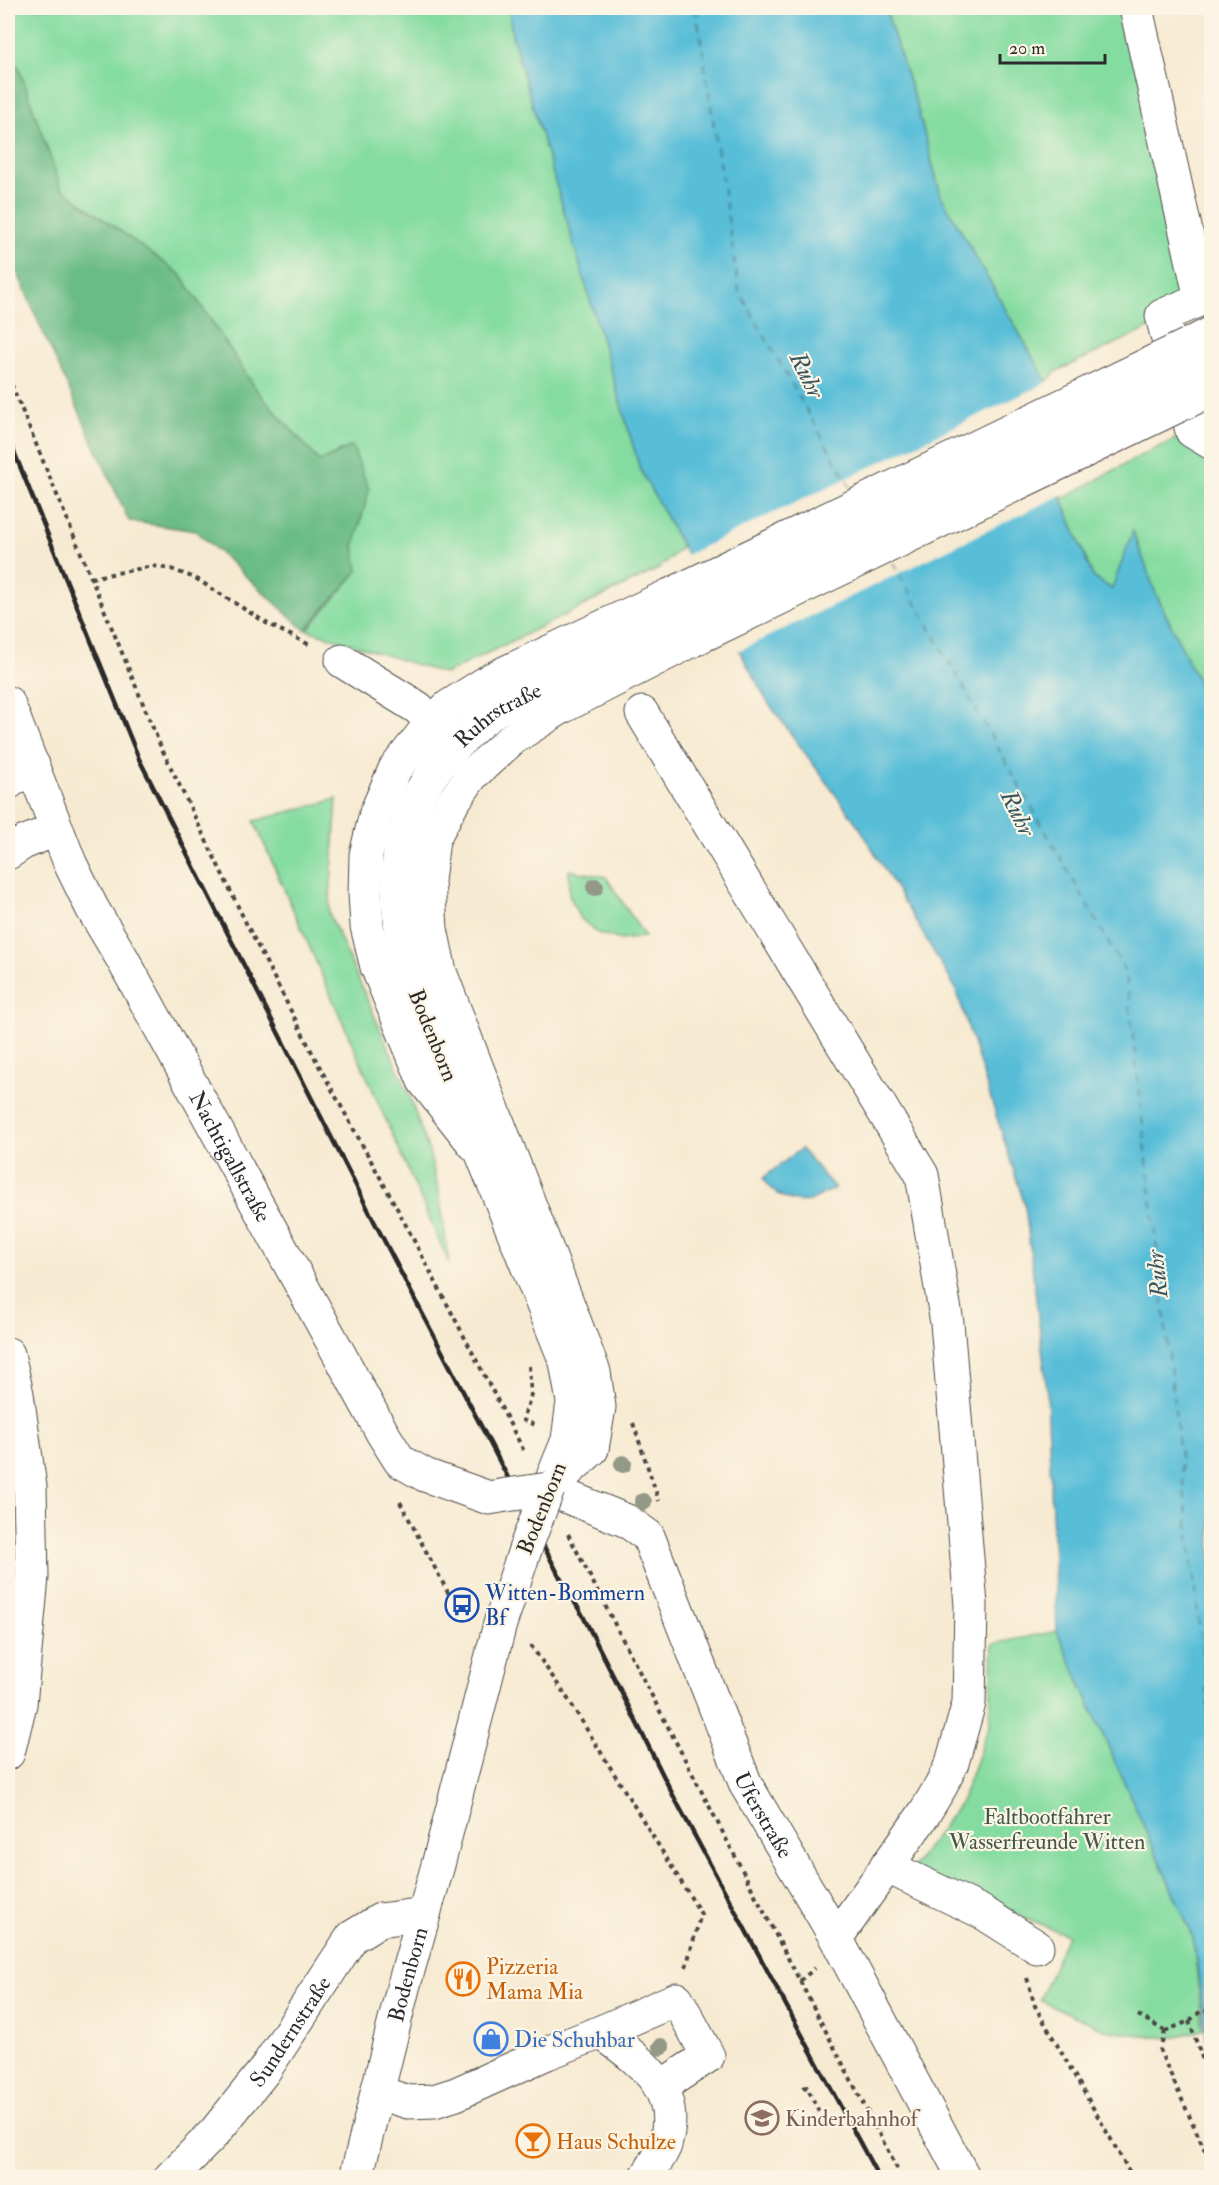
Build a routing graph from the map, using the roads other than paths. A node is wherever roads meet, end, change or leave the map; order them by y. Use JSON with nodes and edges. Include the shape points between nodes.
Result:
{"nodes":[{"id":1,"x":1136,"y":8,"type":"edge"},
{"id":2,"x":1205,"y":366,"type":"edge"},
{"id":3,"x":1212,"y":442,"type":"edge"},
{"id":4,"x":682,"y":618,"type":"junction"},
{"id":5,"x":342,"y":661,"type":"road end"},
{"id":6,"x":8,"y":703,"type":"edge"},
{"id":7,"x":642,"y":713,"type":"dead end"},
{"id":8,"x":443,"y":733,"type":"junction"},
{"id":9,"x":20,"y":774,"type":"edge"},
{"id":10,"x":57,"y":829,"type":"junction"},
{"id":11,"x":8,"y":853,"type":"edge"},
{"id":12,"x":397,"y":885,"type":"joint"},
{"id":13,"x":483,"y":1155,"type":"junction"},
{"id":14,"x":8,"y":1354,"type":"edge"},
{"id":15,"x":560,"y":1486,"type":"junction"},
{"id":16,"x":14,"y":1706,"type":"edge"},
{"id":17,"x":8,"y":1753,"type":"edge"},
{"id":18,"x":886,"y":1866,"type":"junction"},
{"id":19,"x":424,"y":1914,"type":"junction"},
{"id":20,"x":836,"y":1938,"type":"junction"},
{"id":21,"x":1031,"y":1960,"type":"road end"},
{"id":22,"x":601,"y":2032,"type":"junction"},
{"id":23,"x":377,"y":2092,"type":"junction"},
{"id":24,"x":666,"y":2098,"type":"junction"},
{"id":25,"x":170,"y":2178,"type":"edge"},
{"id":26,"x":356,"y":2178,"type":"edge"},
{"id":27,"x":646,"y":2178,"type":"edge"},
{"id":28,"x":964,"y":2178,"type":"edge"}],
"edges":[{"from":1,"to":3,"type":"street","via":[[1201,298],[1162,316],[1192,431]]},
{"from":2,"to":4,"type":"street","bridge":true},
{"from":4,"to":8,"type":"street","name":"Ruhrstraße"},
{"from":4,"to":15,"type":"street","via":[[513,738],[472,775],[433,839],[428,881],[440,972],[594,1372],[599,1407],[592,1449]]},
{"from":5,"to":8,"type":"street","via":[[418,708]]},
{"from":6,"to":9,"type":"street","name":"Nachtigallstraße"},
{"from":7,"to":18,"type":"street","via":[[922,1175],[947,1323],[971,1605],[969,1704],[941,1786]]},
{"from":8,"to":12,"type":"street","name":"Ruhrstraße","via":[[400,850]]},
{"from":8,"to":13,"type":"street","via":[[395,769],[376,813],[366,855],[367,926],[377,967],[424,1081]]},
{"from":9,"to":10,"type":"street","name":"Nachtigallstraße"},
{"from":10,"to":11,"type":"street"},
{"from":10,"to":15,"type":"street","name":"Nachtigallstraße","bridge":true,"via":[[92,909],[400,1461],[425,1475],[489,1498]]},
{"from":12,"to":13,"type":"street","name":"Bodenborn","via":[[407,964]]},
{"from":13,"to":15,"type":"street","name":"Bodenborn","via":[[566,1362],[573,1402]]},
{"from":14,"to":16,"type":"street","via":[[30,1486],[32,1577]]},
{"from":15,"to":19,"type":"street","name":"Bodenborn","bridge":true,"via":[[527,1544],[500,1624]]},
{"from":15,"to":20,"type":"street","name":"Uferstraße","via":[[648,1536],[746,1785]]},
{"from":16,"to":17,"type":"street"},
{"from":18,"to":20,"type":"street"},
{"from":18,"to":21,"type":"street","via":[[982,1912]]},
{"from":19,"to":23,"type":"street","name":"Bodenborn"},
{"from":19,"to":25,"type":"street","name":"Sundernstraße","via":[[380,1920],[352,1937],[264,2071],[215,2132]]},
{"from":20,"to":28,"type":"street","name":"Uferstraße"},
{"from":22,"to":23,"type":"street","via":[[434,2101],[408,2102]]},
{"from":22,"to":24,"type":"street","via":[[639,2061]]},
{"from":22,"to":24,"type":"street","via":[[677,1999],[708,2056]]},
{"from":23,"to":26,"type":"street","name":"Bodenborn"},
{"from":24,"to":27,"type":"street","via":[[665,2145]]}]}
